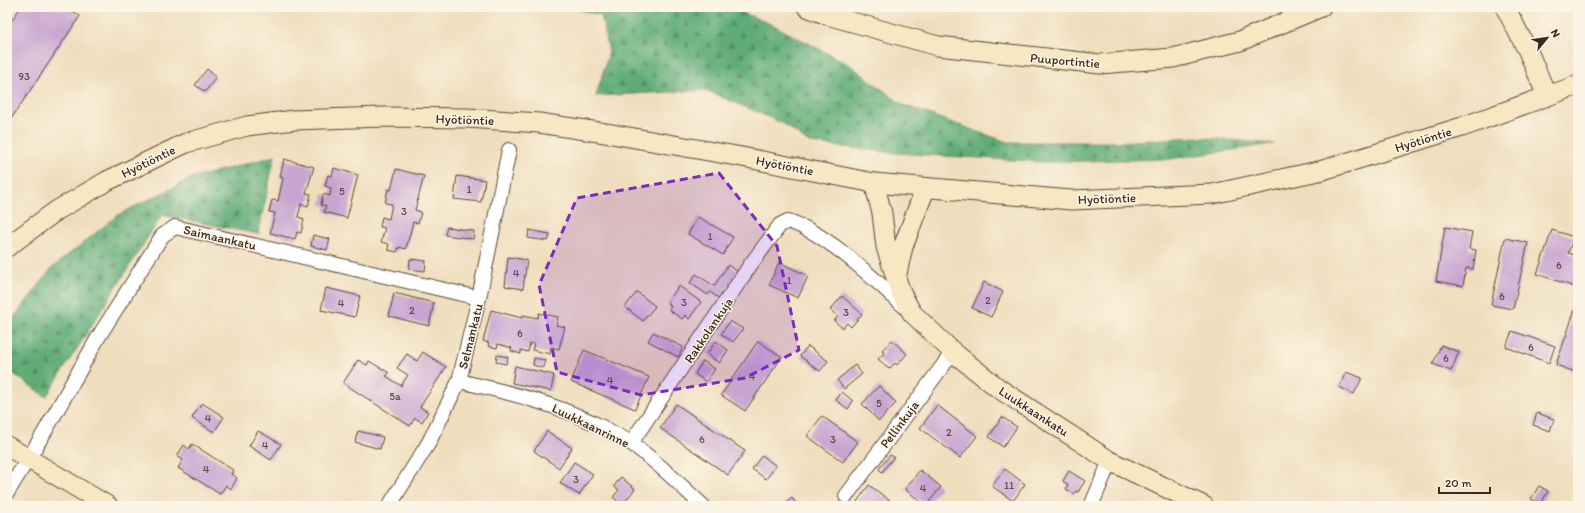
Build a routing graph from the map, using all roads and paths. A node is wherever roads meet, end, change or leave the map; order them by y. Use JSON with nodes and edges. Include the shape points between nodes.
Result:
{"nodes":[{"id":1,"x":807,"y":7,"type":"edge"},
{"id":2,"x":1321,"y":7,"type":"edge"},
{"id":3,"x":1505,"y":7,"type":"edge"},
{"id":4,"x":1578,"y":85,"type":"edge"},
{"id":5,"x":1546,"y":96,"type":"junction"},
{"id":6,"x":509,"y":150,"type":"dead end"},
{"id":7,"x":874,"y":183,"type":"junction"},
{"id":8,"x":925,"y":189,"type":"junction"},
{"id":9,"x":7,"y":247,"type":"edge"},
{"id":10,"x":896,"y":279,"type":"junction"},
{"id":11,"x":479,"y":298,"type":"junction"},
{"id":12,"x":912,"y":313,"type":"junction"},
{"id":13,"x":953,"y":352,"type":"junction"},
{"id":14,"x":459,"y":381,"type":"junction"},
{"id":15,"x":631,"y":443,"type":"junction"},
{"id":16,"x":7,"y":446,"type":"edge"},
{"id":17,"x":29,"y":457,"type":"junction"},
{"id":18,"x":1110,"y":461,"type":"junction"},
{"id":19,"x":7,"y":493,"type":"edge"},
{"id":20,"x":846,"y":496,"type":"dead end"},
{"id":21,"x":108,"y":506,"type":"edge"},
{"id":22,"x":389,"y":506,"type":"edge"},
{"id":23,"x":703,"y":506,"type":"edge"},
{"id":24,"x":1091,"y":506,"type":"edge"},
{"id":25,"x":1204,"y":506,"type":"edge"}],
"edges":[{"from":1,"to":2,"type":"street","name":"Puuportintie","via":[[827,16],[938,46],[1100,64],[1173,58],[1240,41]]},
{"from":3,"to":5,"type":"street","via":[[1528,51]]},
{"from":4,"to":5,"type":"street","name":"Hyötiöntie"},
{"from":5,"to":8,"type":"street","name":"Hyötiöntie","via":[[1462,127],[1323,170],[1212,194],[1071,200]]},
{"from":6,"to":11,"type":"street","name":"Selmankatu"},
{"from":7,"to":8,"type":"street","name":"Hyötiöntie"},
{"from":7,"to":9,"type":"street","name":"Hyötiöntie","via":[[742,156],[539,123],[467,118],[294,120],[247,126],[186,143],[101,185],[56,211]]},
{"from":7,"to":10,"type":"street","name":"Luukkaankatu","via":[[882,213],[886,247]]},
{"from":8,"to":10,"type":"street","via":[[903,247]]},
{"from":10,"to":12,"type":"street","name":"Luukkaankatu"},
{"from":11,"to":14,"type":"street","name":"Selmankatu"},
{"from":11,"to":17,"type":"street","name":"Saimaankatu","via":[[175,227],[162,236],[99,336]]},
{"from":12,"to":13,"type":"street","name":"Luukkaankatu"},
{"from":12,"to":15,"type":"street","name":"Rakkolankuja","via":[[870,275],[825,240],[804,226],[788,221],[780,225],[751,264]]},
{"from":13,"to":18,"type":"street","name":"Luukkaankatu","via":[[998,388]]},
{"from":13,"to":20,"type":"street","name":"Pellinkuja"},
{"from":14,"to":15,"type":"street","name":"Luukkaanrinne","via":[[528,397],[560,408]]},
{"from":14,"to":22,"type":"street","name":"Selmankatu","via":[[428,444]]},
{"from":15,"to":23,"type":"street","name":"Luukkaanrinne","via":[[665,470]]},
{"from":16,"to":17,"type":"street"},
{"from":17,"to":19,"type":"street","name":"Saimaankatu"},
{"from":17,"to":21,"type":"street"},
{"from":18,"to":24,"type":"street"},
{"from":18,"to":25,"type":"street","name":"Luukkaankatu"}]}
